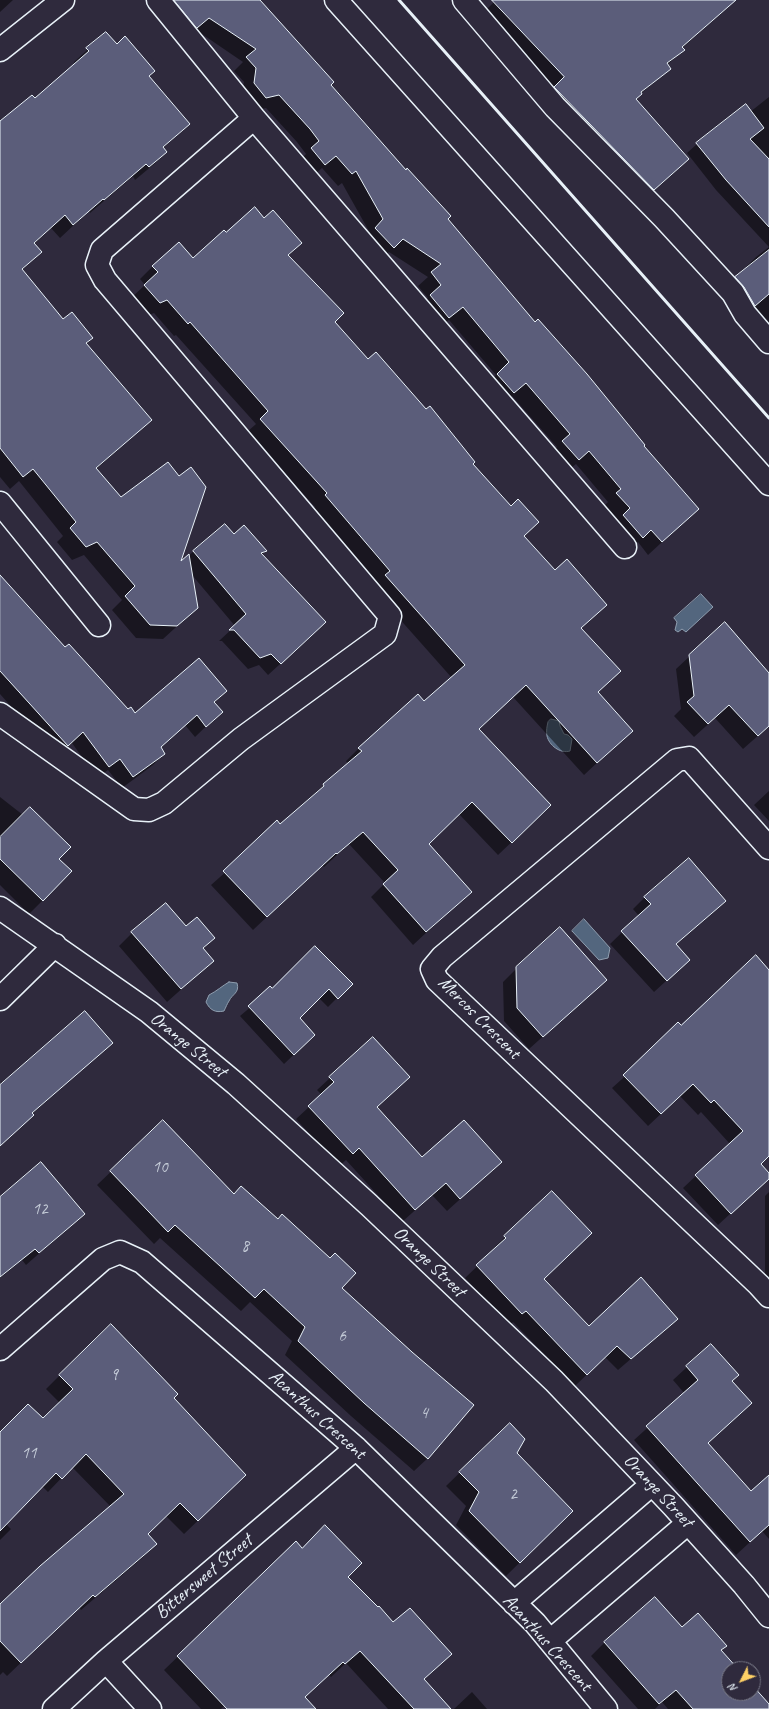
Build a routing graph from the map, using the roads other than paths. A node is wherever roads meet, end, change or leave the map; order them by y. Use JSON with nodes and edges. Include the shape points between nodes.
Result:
{"nodes":[{"id":1,"x":63,"y":0,"type":"edge"},
{"id":2,"x":158,"y":0,"type":"edge"},
{"id":3,"x":336,"y":0,"type":"edge"},
{"id":4,"x":464,"y":0,"type":"edge"},
{"id":5,"x":0,"y":50,"type":"edge"},
{"id":6,"x":254,"y":118,"type":"junction"},
{"id":7,"x":769,"y":342,"type":"edge"},
{"id":8,"x":769,"y":484,"type":"edge"},
{"id":9,"x":0,"y":503,"type":"edge"},
{"id":10,"x":625,"y":547,"type":"dead end"},
{"id":11,"x":99,"y":625,"type":"dead end"},
{"id":12,"x":0,"y":714,"type":"edge"},
{"id":13,"x":769,"y":848,"type":"edge"},
{"id":14,"x":0,"y":908,"type":"edge"},
{"id":15,"x":55,"y":945,"type":"junction"},
{"id":16,"x":0,"y":999,"type":"edge"},
{"id":17,"x":769,"y":1296,"type":"edge"},
{"id":18,"x":0,"y":1349,"type":"edge"},
{"id":19,"x":356,"y":1448,"type":"junction"},
{"id":20,"x":651,"y":1485,"type":"junction"},
{"id":21,"x":688,"y":1523,"type":"junction"},
{"id":22,"x":514,"y":1603,"type":"junction"},
{"id":23,"x":769,"y":1616,"type":"edge"},
{"id":24,"x":550,"y":1641,"type":"junction"},
{"id":25,"x":106,"y":1661,"type":"junction"},
{"id":26,"x":54,"y":1709,"type":"edge"},
{"id":27,"x":150,"y":1709,"type":"edge"},
{"id":28,"x":606,"y":1709,"type":"edge"}],
"edges":[{"from":1,"to":5,"type":"street"},
{"from":2,"to":6,"type":"street"},
{"from":3,"to":8,"type":"street"},
{"from":4,"to":7,"type":"street","via":[[555,107],[664,218],[733,293],[744,314]]},
{"from":6,"to":10,"type":"street"},
{"from":6,"to":12,"type":"street","via":[[102,250],[97,265],[105,280],[390,616],[385,634],[241,739],[164,803],[149,810],[134,809]]},
{"from":9,"to":11,"type":"street"},
{"from":13,"to":17,"type":"street","name":"Mercos Crescent","via":[[689,758],[677,760],[442,957],[432,969],[437,980]]},
{"from":14,"to":15,"type":"street","name":"Orange Street"},
{"from":15,"to":16,"type":"street"},
{"from":15,"to":20,"type":"street","name":"Orange Street","via":[[149,1012],[236,1084],[369,1205],[554,1381]]},
{"from":18,"to":19,"type":"street","name":"Acanthus Crescent","via":[[103,1260],[120,1252],[142,1262]]},
{"from":19,"to":22,"type":"street","name":"Acanthus Crescent"},
{"from":19,"to":25,"type":"street","name":"Bittersweet Street"},
{"from":20,"to":21,"type":"street","name":"Orange Street"},
{"from":20,"to":22,"type":"street"},
{"from":21,"to":23,"type":"street","name":"Orange Street"},
{"from":21,"to":24,"type":"street"},
{"from":22,"to":24,"type":"street","name":"Acanthus Crescent"},
{"from":24,"to":28,"type":"street","name":"Acanthus Crescent"},
{"from":25,"to":26,"type":"street","name":"Bittersweet Street"},
{"from":25,"to":27,"type":"street"}]}
